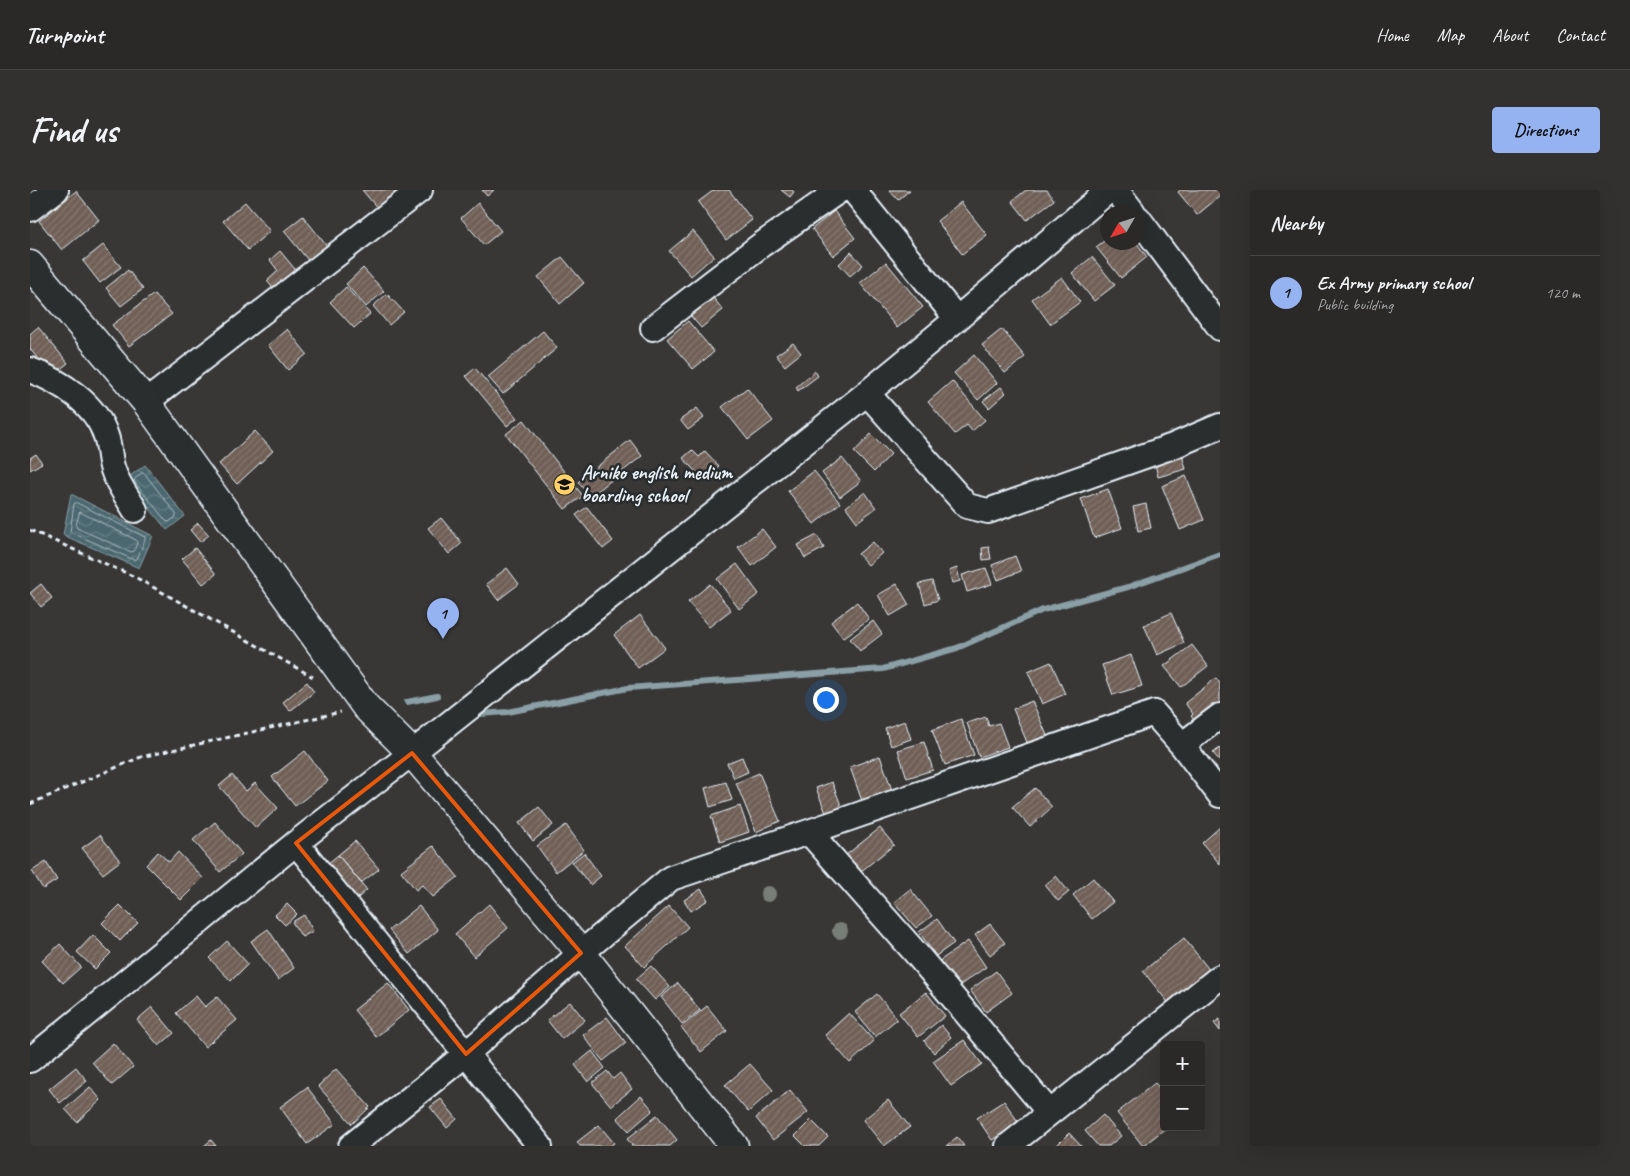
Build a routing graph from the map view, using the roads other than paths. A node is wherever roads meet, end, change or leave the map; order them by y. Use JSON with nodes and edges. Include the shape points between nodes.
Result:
{"nodes":[{"id":1,"x":56,"y":190,"type":"edge"},
{"id":2,"x":420,"y":190,"type":"edge"},
{"id":3,"x":840,"y":190,"type":"edge"},
{"id":4,"x":853,"y":190,"type":"edge"},
{"id":5,"x":1109,"y":190,"type":"edge"},
{"id":6,"x":1116,"y":190,"type":"edge"},
{"id":7,"x":1128,"y":205,"type":"edge"},
{"id":8,"x":30,"y":210,"type":"edge"},
{"id":9,"x":1145,"y":227,"type":"edge"},
{"id":10,"x":30,"y":265,"type":"edge"},
{"id":11,"x":957,"y":319,"type":"junction"},
{"id":12,"x":653,"y":328,"type":"dead end"},
{"id":13,"x":1220,"y":328,"type":"edge"},
{"id":14,"x":30,"y":370,"type":"edge"},
{"id":15,"x":867,"y":393,"type":"junction"},
{"id":16,"x":146,"y":402,"type":"junction"},
{"id":17,"x":1220,"y":426,"type":"edge"},
{"id":18,"x":135,"y":510,"type":"dead end"},
{"id":19,"x":1220,"y":716,"type":"edge"},
{"id":20,"x":1182,"y":745,"type":"junction"},
{"id":21,"x":412,"y":753,"type":"junction"},
{"id":22,"x":1220,"y":794,"type":"edge"},
{"id":23,"x":809,"y":832,"type":"junction"},
{"id":24,"x":296,"y":843,"type":"junction"},
{"id":25,"x":581,"y":953,"type":"junction"},
{"id":26,"x":1220,"y":977,"type":"edge"},
{"id":27,"x":466,"y":1054,"type":"junction"},
{"id":28,"x":30,"y":1060,"type":"edge"},
{"id":29,"x":1049,"y":1112,"type":"junction"},
{"id":30,"x":351,"y":1146,"type":"edge"},
{"id":31,"x":540,"y":1146,"type":"edge"},
{"id":32,"x":734,"y":1146,"type":"edge"},
{"id":33,"x":1008,"y":1146,"type":"edge"}],
"edges":[{"from":1,"to":8,"type":"street"},
{"from":2,"to":16,"type":"street"},
{"from":3,"to":12,"type":"street","via":[[761,245]]},
{"from":4,"to":11,"type":"street"},
{"from":5,"to":11,"type":"street"},
{"from":6,"to":7,"type":"street"},
{"from":9,"to":13,"type":"street"},
{"from":10,"to":16,"type":"street"},
{"from":11,"to":15,"type":"street"},
{"from":14,"to":18,"type":"street","via":[[72,393],[100,422],[112,470]]},
{"from":15,"to":17,"type":"street","via":[[967,506],[988,511],[1173,446]]},
{"from":15,"to":21,"type":"street"},
{"from":16,"to":21,"type":"street","via":[[366,706]]},
{"from":19,"to":20,"type":"street"},
{"from":20,"to":22,"type":"street"},
{"from":20,"to":23,"type":"street","via":[[1154,713]]},
{"from":21,"to":24,"type":"street"},
{"from":21,"to":25,"type":"street"},
{"from":23,"to":25,"type":"street","via":[[671,878]]},
{"from":23,"to":29,"type":"street"},
{"from":24,"to":27,"type":"street"},
{"from":24,"to":28,"type":"street"},
{"from":25,"to":27,"type":"street"},
{"from":25,"to":32,"type":"street"},
{"from":26,"to":29,"type":"street"},
{"from":27,"to":30,"type":"street"},
{"from":27,"to":31,"type":"street"},
{"from":29,"to":33,"type":"street"}]}
